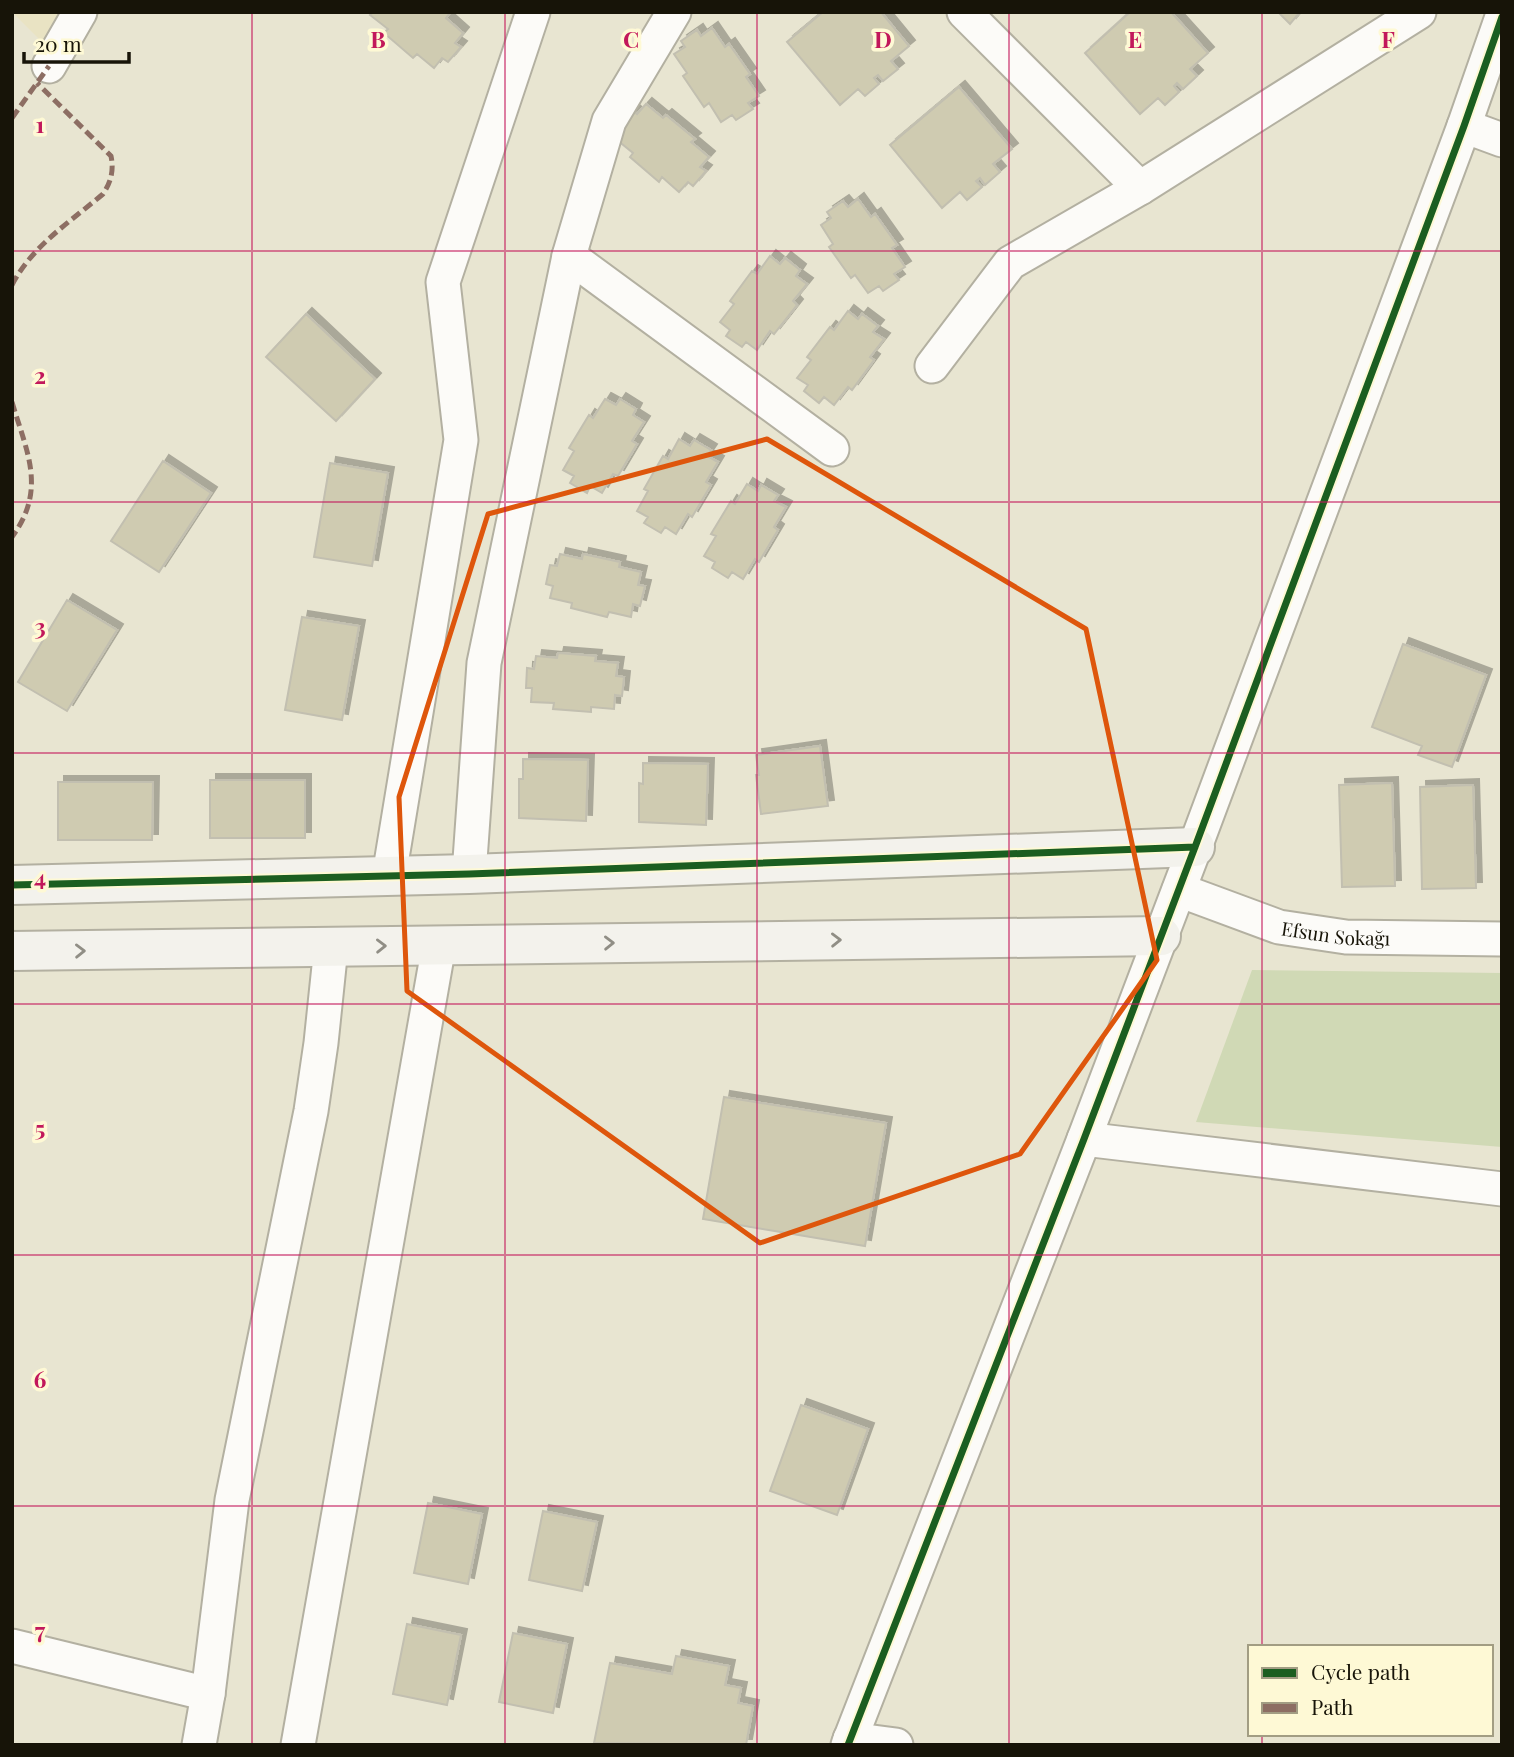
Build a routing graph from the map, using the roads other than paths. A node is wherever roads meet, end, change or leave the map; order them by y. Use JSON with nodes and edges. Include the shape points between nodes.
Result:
{"nodes":[{"id":1,"x":80,"y":12,"type":"edge"},
{"id":2,"x":533,"y":12,"type":"edge"},
{"id":3,"x":674,"y":12,"type":"edge"},
{"id":4,"x":964,"y":12,"type":"edge"},
{"id":5,"x":1419,"y":12,"type":"edge"},
{"id":6,"x":1502,"y":17,"type":"edge"},
{"id":7,"x":49,"y":66,"type":"dead end"},
{"id":8,"x":1464,"y":126,"type":"junction"},
{"id":9,"x":1502,"y":140,"type":"edge"},
{"id":10,"x":1140,"y":188,"type":"junction"},
{"id":11,"x":569,"y":256,"type":"junction"},
{"id":12,"x":932,"y":366,"type":"dead end"},
{"id":13,"x":832,"y":449,"type":"dead end"},
{"id":14,"x":1195,"y":847,"type":"junction"},
{"id":15,"x":469,"y":874,"type":"junction"},
{"id":16,"x":390,"y":876,"type":"junction"},
{"id":17,"x":12,"y":885,"type":"edge"},
{"id":18,"x":1178,"y":890,"type":"junction"},
{"id":19,"x":1161,"y":936,"type":"junction"},
{"id":20,"x":1502,"y":939,"type":"edge"},
{"id":21,"x":439,"y":945,"type":"junction"},
{"id":22,"x":331,"y":947,"type":"junction"},
{"id":23,"x":12,"y":951,"type":"edge"},
{"id":24,"x":1084,"y":1139,"type":"junction"},
{"id":25,"x":1502,"y":1189,"type":"edge"},
{"id":26,"x":12,"y":1646,"type":"edge"},
{"id":27,"x":208,"y":1694,"type":"junction"},
{"id":28,"x":849,"y":1742,"type":"edge"},
{"id":29,"x":199,"y":1745,"type":"edge"},
{"id":30,"x":298,"y":1745,"type":"edge"},
{"id":31,"x":896,"y":1745,"type":"edge"}],
"edges":[{"from":1,"to":7,"type":"street"},
{"from":2,"to":16,"type":"street","via":[[443,282],[461,440]]},
{"from":3,"to":11,"type":"street","via":[[609,121]]},
{"from":4,"to":10,"type":"street"},
{"from":5,"to":10,"type":"street"},
{"from":6,"to":8,"type":"street"},
{"from":8,"to":9,"type":"street"},
{"from":8,"to":14,"type":"street"},
{"from":10,"to":12,"type":"street","via":[[1010,263]]},
{"from":11,"to":13,"type":"street"},
{"from":11,"to":15,"type":"street","via":[[484,663]]},
{"from":14,"to":15,"type":"street"},
{"from":14,"to":18,"type":"street"},
{"from":15,"to":16,"type":"street"},
{"from":16,"to":17,"type":"street"},
{"from":18,"to":19,"type":"street"},
{"from":18,"to":20,"type":"street","name":"Efsun Sokağı","via":[[1292,929],[1346,937]]},
{"from":21,"to":19,"type":"street","one_way":true},
{"from":19,"to":24,"type":"street"},
{"from":22,"to":21,"type":"street","one_way":true},
{"from":21,"to":30,"type":"street"},
{"from":23,"to":22,"type":"street","one_way":true},
{"from":22,"to":27,"type":"street","via":[[311,1111],[232,1500]]},
{"from":24,"to":25,"type":"street"},
{"from":24,"to":28,"type":"street"},
{"from":26,"to":27,"type":"street"},
{"from":27,"to":29,"type":"street"},
{"from":28,"to":31,"type":"street"}]}
